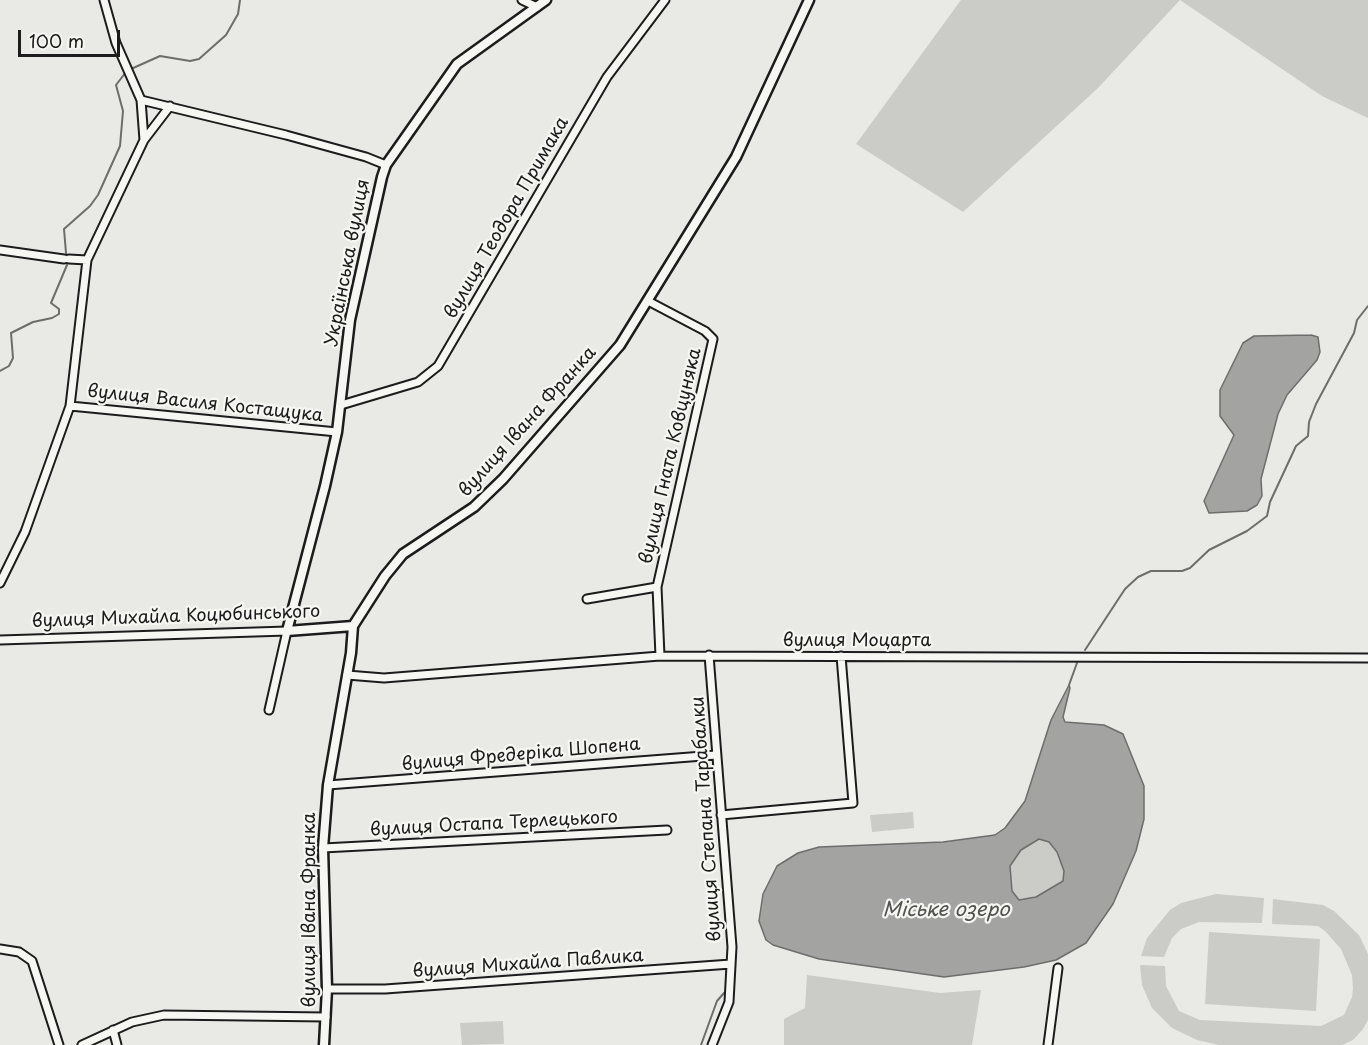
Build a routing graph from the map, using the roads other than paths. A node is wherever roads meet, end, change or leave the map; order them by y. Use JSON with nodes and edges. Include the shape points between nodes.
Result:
{"nodes":[{"id":1,"x":104,"y":0,"type":"edge"},
{"id":2,"x":522,"y":0,"type":"edge"},
{"id":3,"x":546,"y":0,"type":"edge"},
{"id":4,"x":665,"y":0,"type":"edge"},
{"id":5,"x":809,"y":0,"type":"edge"},
{"id":6,"x":537,"y":7,"type":"junction"},
{"id":7,"x":141,"y":100,"type":"junction"},
{"id":8,"x":170,"y":106,"type":"junction"},
{"id":9,"x":144,"y":140,"type":"junction"},
{"id":10,"x":386,"y":165,"type":"junction"},
{"id":11,"x":0,"y":250,"type":"edge"},
{"id":12,"x":87,"y":260,"type":"junction"},
{"id":13,"x":648,"y":301,"type":"junction"},
{"id":14,"x":341,"y":405,"type":"junction"},
{"id":15,"x":70,"y":406,"type":"junction"},
{"id":16,"x":337,"y":432,"type":"junction"},
{"id":17,"x":0,"y":584,"type":"edge"},
{"id":18,"x":657,"y":587,"type":"junction"},
{"id":19,"x":587,"y":599,"type":"dead end"},
{"id":20,"x":353,"y":626,"type":"junction"},
{"id":21,"x":287,"y":631,"type":"junction"},
{"id":22,"x":0,"y":640,"type":"edge"},
{"id":23,"x":710,"y":655,"type":"junction"},
{"id":24,"x":660,"y":656,"type":"junction"},
{"id":25,"x":842,"y":656,"type":"junction"},
{"id":26,"x":1368,"y":658,"type":"edge"},
{"id":27,"x":347,"y":675,"type":"junction"},
{"id":28,"x":269,"y":710,"type":"dead end"},
{"id":29,"x":716,"y":755,"type":"junction"},
{"id":30,"x":328,"y":785,"type":"junction"},
{"id":31,"x":721,"y":815,"type":"junction"},
{"id":32,"x":667,"y":830,"type":"dead end"},
{"id":33,"x":323,"y":848,"type":"junction"},
{"id":34,"x":0,"y":949,"type":"edge"},
{"id":35,"x":731,"y":964,"type":"junction"},
{"id":36,"x":1058,"y":968,"type":"dead end"},
{"id":37,"x":327,"y":989,"type":"junction"},
{"id":38,"x":326,"y":1017,"type":"junction"},
{"id":39,"x":113,"y":1030,"type":"junction"},
{"id":40,"x":59,"y":1045,"type":"edge"},
{"id":41,"x":82,"y":1045,"type":"edge"},
{"id":42,"x":117,"y":1045,"type":"edge"},
{"id":43,"x":324,"y":1045,"type":"edge"},
{"id":44,"x":712,"y":1045,"type":"edge"},
{"id":45,"x":1048,"y":1045,"type":"edge"}],
"edges":[{"from":1,"to":7,"type":"street","via":[[110,25]]},
{"from":2,"to":6,"type":"street"},
{"from":3,"to":6,"type":"street","name":"Українська вулиця"},
{"from":4,"to":14,"type":"street","name":"вулиця Теодора Примака","via":[[607,77],[438,366],[418,382]]},
{"from":5,"to":13,"type":"street","name":"вулиця Івана Франка","via":[[736,157]]},
{"from":6,"to":10,"type":"street","name":"Українська вулиця","via":[[457,64]]},
{"from":7,"to":8,"type":"street"},
{"from":7,"to":9,"type":"street"},
{"from":8,"to":9,"type":"street"},
{"from":8,"to":10,"type":"street"},
{"from":9,"to":12,"type":"street"},
{"from":10,"to":14,"type":"street","name":"Українська вулиця","via":[[350,320]]},
{"from":11,"to":12,"type":"street"},
{"from":12,"to":15,"type":"street"},
{"from":13,"to":18,"type":"street","name":"вулиця Гната Ковцуняка","via":[[712,339]]},
{"from":13,"to":20,"type":"street","name":"вулиця Івана Франка","via":[[617,349],[503,479],[468,512],[416,543],[396,561]]},
{"from":14,"to":16,"type":"street","name":"Українська вулиця"},
{"from":15,"to":16,"type":"street","name":"вулиця Василя Костащука"},
{"from":15,"to":17,"type":"street","via":[[25,532]]},
{"from":16,"to":21,"type":"street","name":"Українська вулиця"},
{"from":18,"to":19,"type":"street"},
{"from":18,"to":24,"type":"street","name":"вулиця Гната Ковцуняка"},
{"from":20,"to":21,"type":"street","name":"вулиця Михайла Коцюбинського"},
{"from":20,"to":27,"type":"street","name":"вулиця Івана Франка"},
{"from":21,"to":22,"type":"street","name":"вулиця Михайла Коцюбинського"},
{"from":21,"to":28,"type":"street"},
{"from":23,"to":24,"type":"street","name":"вулиця Моцарта"},
{"from":23,"to":25,"type":"street","name":"вулиця Моцарта"},
{"from":23,"to":29,"type":"street","name":"вулиця Степана Тарабалки"},
{"from":24,"to":27,"type":"street","name":"вулиця Моцарта","via":[[384,678]]},
{"from":25,"to":26,"type":"street","name":"вулиця Моцарта"},
{"from":25,"to":31,"type":"street","via":[[853,803]]},
{"from":27,"to":30,"type":"street","name":"вулиця Івана Франка"},
{"from":29,"to":30,"type":"street","name":"вулиця Фредеріка Шопена"},
{"from":29,"to":31,"type":"street","name":"вулиця Степана Тарабалки"},
{"from":30,"to":33,"type":"street","name":"вулиця Івана Франка"},
{"from":31,"to":35,"type":"street","name":"вулиця Степана Тарабалки"},
{"from":32,"to":33,"type":"street","name":"вулиця Остапа Терлецького"},
{"from":33,"to":37,"type":"street","name":"вулиця Івана Франка"},
{"from":34,"to":40,"type":"street","via":[[19,952],[32,962]]},
{"from":35,"to":37,"type":"street","name":"вулиця Михайла Павлика","via":[[385,989]]},
{"from":35,"to":44,"type":"street","name":"вулиця Степана Тарабалки","via":[[729,1002]]},
{"from":36,"to":45,"type":"street"},
{"from":37,"to":38,"type":"street","name":"вулиця Івана Франка"},
{"from":38,"to":39,"type":"street","via":[[180,1014],[140,1020]]},
{"from":38,"to":43,"type":"street","name":"вулиця Івана Франка"},
{"from":39,"to":41,"type":"street"},
{"from":39,"to":42,"type":"street"}]}
